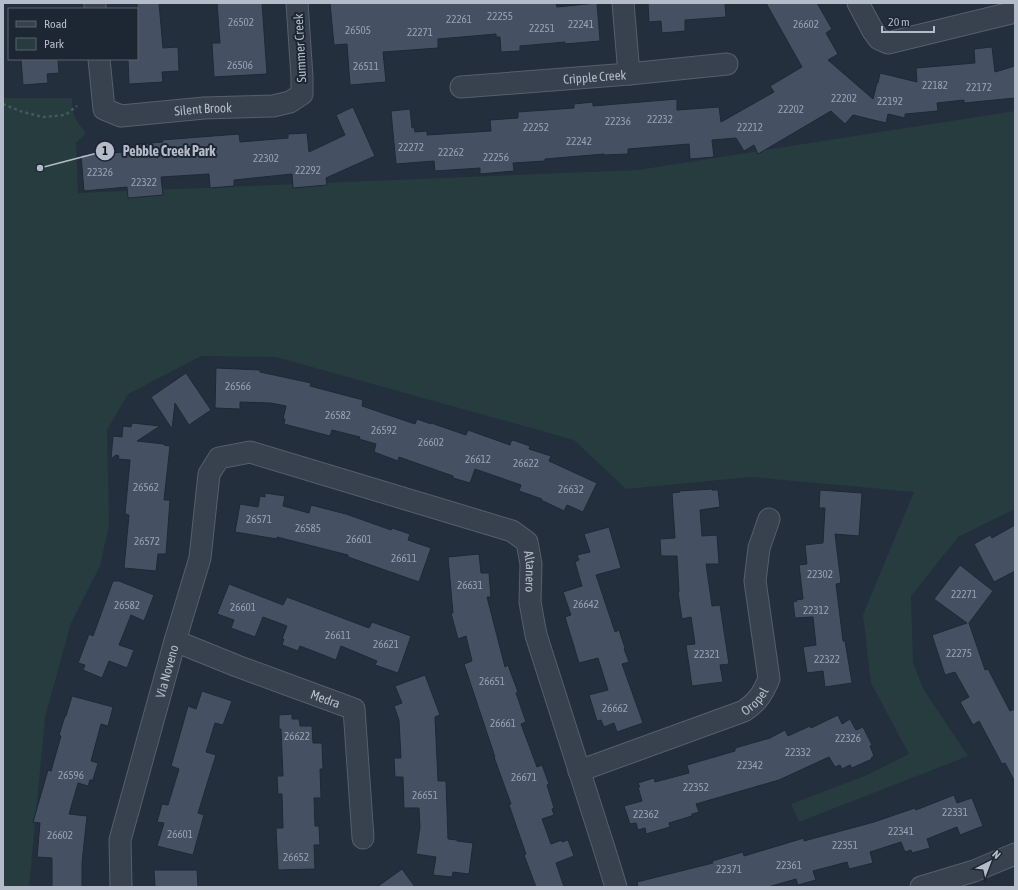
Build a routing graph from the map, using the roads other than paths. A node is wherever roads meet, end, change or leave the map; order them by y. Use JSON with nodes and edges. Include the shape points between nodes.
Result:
{"nodes":[{"id":1,"x":297,"y":3,"type":"edge"},
{"id":2,"x":623,"y":3,"type":"edge"},
{"id":3,"x":858,"y":3,"type":"edge"},
{"id":4,"x":1015,"y":11,"type":"edge"},
{"id":5,"x":99,"y":60,"type":"edge"},
{"id":6,"x":727,"y":64,"type":"dead end"},
{"id":7,"x":629,"y":74,"type":"junction"},
{"id":8,"x":461,"y":87,"type":"dead end"},
{"id":9,"x":302,"y":94,"type":"joint"},
{"id":10,"x":219,"y":458,"type":"joint"},
{"id":11,"x":769,"y":519,"type":"dead end"},
{"id":12,"x":175,"y":641,"type":"junction"},
{"id":13,"x":579,"y":771,"type":"junction"},
{"id":14,"x":363,"y":838,"type":"dead end"},
{"id":15,"x":1015,"y":854,"type":"edge"},
{"id":16,"x":121,"y":887,"type":"edge"},
{"id":17,"x":616,"y":887,"type":"edge"},
{"id":18,"x":921,"y":887,"type":"edge"}],
"edges":[{"from":1,"to":9,"type":"street","name":"Summer Creek"},
{"from":2,"to":7,"type":"street"},
{"from":3,"to":4,"type":"street","via":[[873,31],[879,39],[888,43]]},
{"from":5,"to":9,"type":"street","name":"Silent Brook","via":[[104,109],[121,116],[204,108],[274,106],[290,102]]},
{"from":6,"to":7,"type":"street","name":"Cripple Creek"},
{"from":7,"to":8,"type":"street","name":"Cripple Creek"},
{"from":10,"to":12,"type":"street","name":"Via Noveno","via":[[209,474],[200,558]]},
{"from":10,"to":13,"type":"street","name":"Altanero","via":[[250,452],[512,530],[527,542],[531,564],[530,602],[536,635]]},
{"from":11,"to":13,"type":"street","name":"Oropel","via":[[759,548],[755,580],[769,679],[763,693],[744,711]]},
{"from":12,"to":14,"type":"street","name":"Medra","via":[[354,709]]},
{"from":12,"to":16,"type":"street","name":"Via Noveno","via":[[120,840]]},
{"from":13,"to":17,"type":"street","name":"Altanero"},
{"from":15,"to":18,"type":"street","via":[[974,871]]}]}
